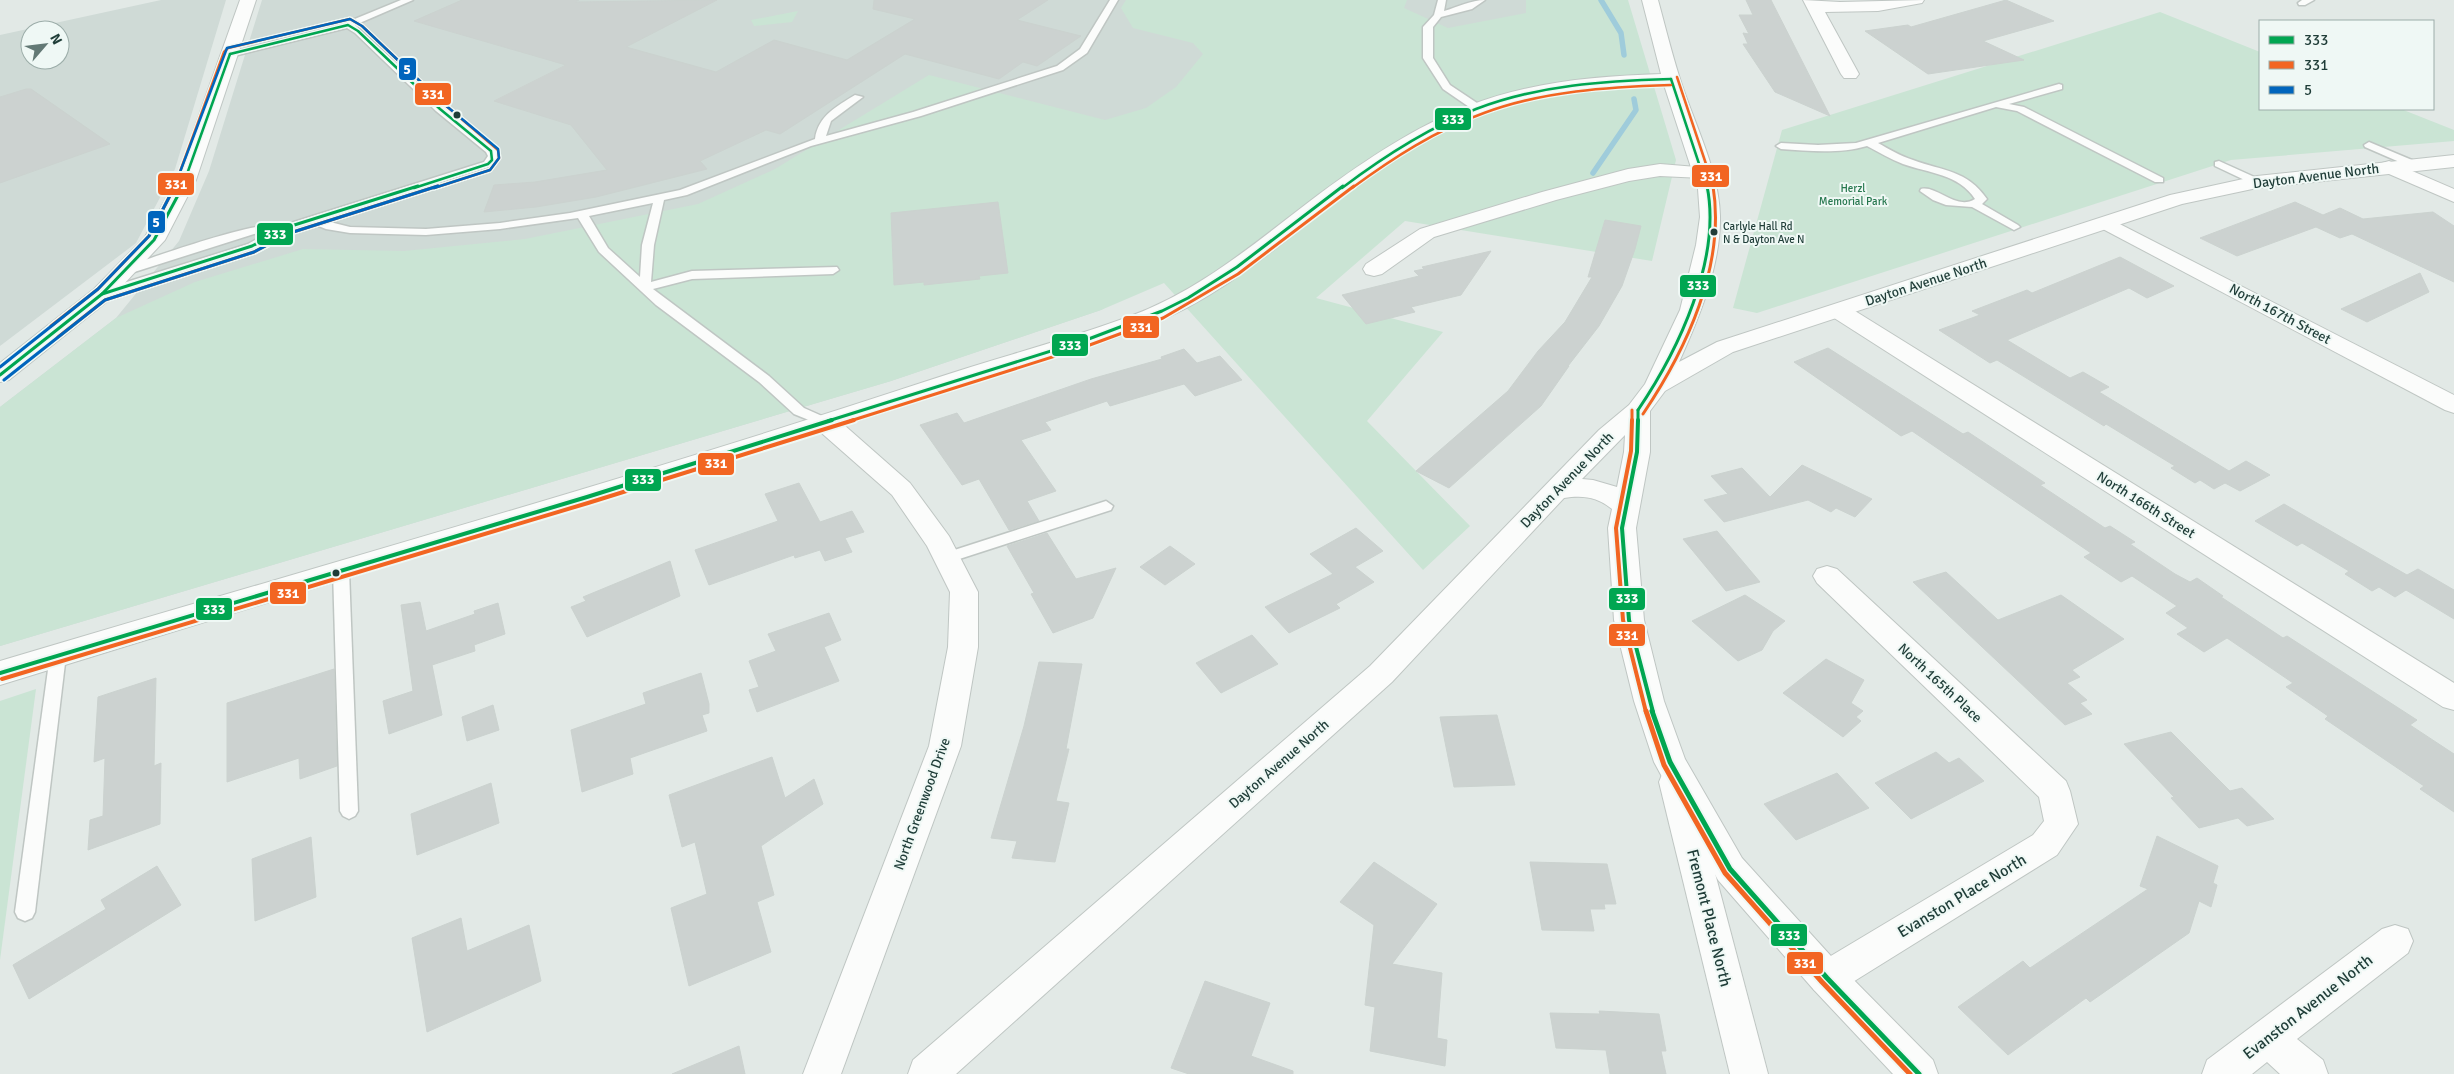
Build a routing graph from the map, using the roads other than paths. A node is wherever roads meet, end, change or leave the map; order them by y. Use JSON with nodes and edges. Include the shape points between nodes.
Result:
{"nodes":[{"id":1,"x":248,"y":0,"type":"edge"},
{"id":2,"x":409,"y":0,"type":"edge"},
{"id":3,"x":1114,"y":0,"type":"edge"},
{"id":4,"x":1442,"y":0,"type":"edge"},
{"id":5,"x":1481,"y":0,"type":"edge"},
{"id":6,"x":1650,"y":0,"type":"edge"},
{"id":7,"x":1916,"y":0,"type":"edge"},
{"id":8,"x":1812,"y":3,"type":"edge"},
{"id":9,"x":1438,"y":15,"type":"junction"},
{"id":10,"x":348,"y":24,"type":"junction"},
{"id":11,"x":230,"y":54,"type":"junction"},
{"id":12,"x":1850,"y":74,"type":"dead end"},
{"id":13,"x":1671,"y":79,"type":"junction"},
{"id":14,"x":2058,"y":87,"type":"dead end"},
{"id":15,"x":858,"y":97,"type":"dead end"},
{"id":16,"x":1996,"y":104,"type":"junction"},
{"id":17,"x":1479,"y":109,"type":"junction"},
{"id":18,"x":820,"y":140,"type":"junction"},
{"id":19,"x":1869,"y":143,"type":"junction"},
{"id":20,"x":2368,"y":145,"type":"dead end"},
{"id":21,"x":1781,"y":146,"type":"dead end"},
{"id":22,"x":2454,"y":161,"type":"edge"},
{"id":23,"x":2219,"y":164,"type":"dead end"},
{"id":24,"x":2415,"y":165,"type":"junction"},
{"id":25,"x":2389,"y":167,"type":"junction"},
{"id":26,"x":1702,"y":172,"type":"junction"},
{"id":27,"x":2159,"y":180,"type":"dead end"},
{"id":28,"x":2257,"y":182,"type":"junction"},
{"id":29,"x":1925,"y":191,"type":"dead end"},
{"id":30,"x":2454,"y":196,"type":"edge"},
{"id":31,"x":659,"y":199,"type":"junction"},
{"id":32,"x":1974,"y":204,"type":"junction"},
{"id":33,"x":582,"y":214,"type":"junction"},
{"id":34,"x":310,"y":219,"type":"junction"},
{"id":35,"x":2106,"y":223,"type":"junction"},
{"id":36,"x":288,"y":227,"type":"junction"},
{"id":37,"x":2014,"y":227,"type":"dead end"},
{"id":38,"x":1374,"y":269,"type":"dead end"},
{"id":39,"x":128,"y":270,"type":"junction"},
{"id":40,"x":833,"y":270,"type":"dead end"},
{"id":41,"x":645,"y":287,"type":"junction"},
{"id":42,"x":102,"y":294,"type":"junction"},
{"id":43,"x":1839,"y":311,"type":"junction"},
{"id":44,"x":1686,"y":319,"type":"junction"},
{"id":45,"x":64,"y":326,"type":"junction"},
{"id":46,"x":1734,"y":344,"type":"junction"},
{"id":47,"x":0,"y":364,"type":"edge"},
{"id":48,"x":0,"y":374,"type":"edge"},
{"id":49,"x":1656,"y":386,"type":"junction"},
{"id":50,"x":2454,"y":405,"type":"edge"},
{"id":51,"x":1638,"y":410,"type":"junction"},
{"id":52,"x":826,"y":423,"type":"junction"},
{"id":53,"x":1556,"y":491,"type":"junction"},
{"id":54,"x":1106,"y":506,"type":"dead end"},
{"id":55,"x":1626,"y":506,"type":"junction"},
{"id":56,"x":947,"y":558,"type":"junction"},
{"id":57,"x":341,"y":570,"type":"junction"},
{"id":58,"x":1827,"y":576,"type":"dead end"},
{"id":59,"x":58,"y":655,"type":"junction"},
{"id":60,"x":0,"y":673,"type":"edge"},
{"id":61,"x":2454,"y":698,"type":"edge"},
{"id":62,"x":1670,"y":762,"type":"junction"},
{"id":63,"x":2054,"y":791,"type":"joint"},
{"id":64,"x":349,"y":811,"type":"dead end"},
{"id":65,"x":25,"y":912,"type":"dead end"},
{"id":66,"x":2394,"y":941,"type":"dead end"},
{"id":67,"x":1827,"y":978,"type":"junction"},
{"id":68,"x":2268,"y":1038,"type":"junction"},
{"id":69,"x":822,"y":1074,"type":"edge"},
{"id":70,"x":927,"y":1074,"type":"edge"},
{"id":71,"x":1749,"y":1074,"type":"edge"},
{"id":72,"x":1920,"y":1074,"type":"edge"},
{"id":73,"x":2221,"y":1074,"type":"edge"},
{"id":74,"x":2309,"y":1074,"type":"edge"}],
"edges":[{"from":1,"to":11,"type":"street"},
{"from":2,"to":10,"type":"lane"},
{"from":3,"to":18,"type":"lane","via":[[1084,51],[1060,68]]},
{"from":4,"to":9,"type":"lane"},
{"from":5,"to":9,"type":"lane","via":[[1469,7]]},
{"from":6,"to":13,"type":"street"},
{"from":7,"to":8,"type":"street","via":[[1863,8]]},
{"from":8,"to":12,"type":"street"},
{"from":9,"to":17,"type":"lane","via":[[1428,27],[1428,58],[1446,88]]},
{"from":10,"to":11,"type":"lane"},
{"from":10,"to":34,"type":"lane","via":[[493,156],[488,164]]},
{"from":11,"to":39,"type":"street","via":[[186,180],[154,240]]},
{"from":13,"to":17,"type":"street","via":[[1630,80],[1566,88]]},
{"from":13,"to":26,"type":"street"},
{"from":14,"to":16,"type":"lane"},
{"from":15,"to":18,"type":"lane","via":[[830,115],[820,130]]},
{"from":16,"to":19,"type":"lane"},
{"from":16,"to":27,"type":"lane","via":[[2020,109]]},
{"from":17,"to":52,"type":"street","via":[[1453,119],[1370,166],[1229,276],[1171,308]]},
{"from":18,"to":31,"type":"lane","via":[[701,187]]},
{"from":19,"to":21,"type":"lane","via":[[1843,147]]},
{"from":19,"to":32,"type":"lane","via":[[1906,162],[1966,181],[1976,189],[1981,199]]},
{"from":20,"to":24,"type":"lane"},
{"from":22,"to":24,"type":"street","name":"Dayton Avenue North"},
{"from":23,"to":28,"type":"lane"},
{"from":24,"to":25,"type":"street","name":"Dayton Avenue North"},
{"from":25,"to":28,"type":"street","name":"Dayton Avenue North"},
{"from":25,"to":30,"type":"street"},
{"from":26,"to":38,"type":"street","via":[[1660,170],[1628,175],[1539,198],[1427,233]]},
{"from":26,"to":44,"type":"street","via":[[1708,189],[1710,217],[1707,245]]},
{"from":28,"to":35,"type":"street","name":"Dayton Avenue North","via":[[2177,199]]},
{"from":29,"to":32,"type":"lane","via":[[1952,203]]},
{"from":31,"to":33,"type":"lane"},
{"from":31,"to":41,"type":"lane","via":[[648,245]]},
{"from":32,"to":37,"type":"lane"},
{"from":33,"to":34,"type":"lane","via":[[500,226],[404,233],[337,228]]},
{"from":33,"to":41,"type":"lane","via":[[604,250]]},
{"from":34,"to":36,"type":"lane"},
{"from":35,"to":43,"type":"street","name":"Dayton Avenue North"},
{"from":35,"to":50,"type":"street","name":"North 167th Street"},
{"from":36,"to":39,"type":"lane","via":[[253,231]]},
{"from":36,"to":42,"type":"lane","via":[[252,246]]},
{"from":39,"to":42,"type":"street"},
{"from":40,"to":41,"type":"lane","via":[[692,275]]},
{"from":41,"to":52,"type":"lane","via":[[688,324],[764,379],[799,411]]},
{"from":42,"to":45,"type":"street"},
{"from":43,"to":46,"type":"street","name":"Dayton Avenue North"},
{"from":43,"to":61,"type":"street","name":"North 166th Street"},
{"from":44,"to":46,"type":"street","via":[[1704,336]]},
{"from":44,"to":49,"type":"street"},
{"from":45,"to":47,"type":"street"},
{"from":45,"to":48,"type":"street"},
{"from":46,"to":49,"type":"street","name":"Dayton Avenue North"},
{"from":49,"to":51,"type":"street","name":"Dayton Avenue North"},
{"from":51,"to":53,"type":"street","name":"Dayton Avenue North","via":[[1608,436]]},
{"from":51,"to":55,"type":"street","via":[[1637,452]]},
{"from":52,"to":56,"type":"street","name":"North Greenwood Drive","via":[[901,489]]},
{"from":52,"to":57,"type":"street"},
{"from":53,"to":55,"type":"street","via":[[1579,486],[1598,489],[1613,495]]},
{"from":53,"to":70,"type":"street","name":"Dayton Avenue North","via":[[1381,674]]},
{"from":54,"to":56,"type":"lane"},
{"from":55,"to":62,"type":"street","via":[[1622,528],[1629,620],[1649,701]]},
{"from":56,"to":69,"type":"street","name":"North Greenwood Drive","via":[[964,592],[963,646],[946,746]]},
{"from":57,"to":59,"type":"street"},
{"from":57,"to":64,"type":"lane"},
{"from":58,"to":63,"type":"street","name":"North 165th Place"},
{"from":59,"to":60,"type":"street"},
{"from":59,"to":65,"type":"lane"},
{"from":62,"to":67,"type":"street","via":[[1730,869]]},
{"from":62,"to":71,"type":"street","name":"Fremont Place North"},
{"from":63,"to":67,"type":"street","name":"Evanston Place North","via":[[2061,824],[2045,845]]},
{"from":66,"to":68,"type":"street","name":"Evanston Avenue North"},
{"from":67,"to":72,"type":"street"},
{"from":68,"to":73,"type":"street","name":"Evanston Avenue North"},
{"from":68,"to":74,"type":"street"}]}
